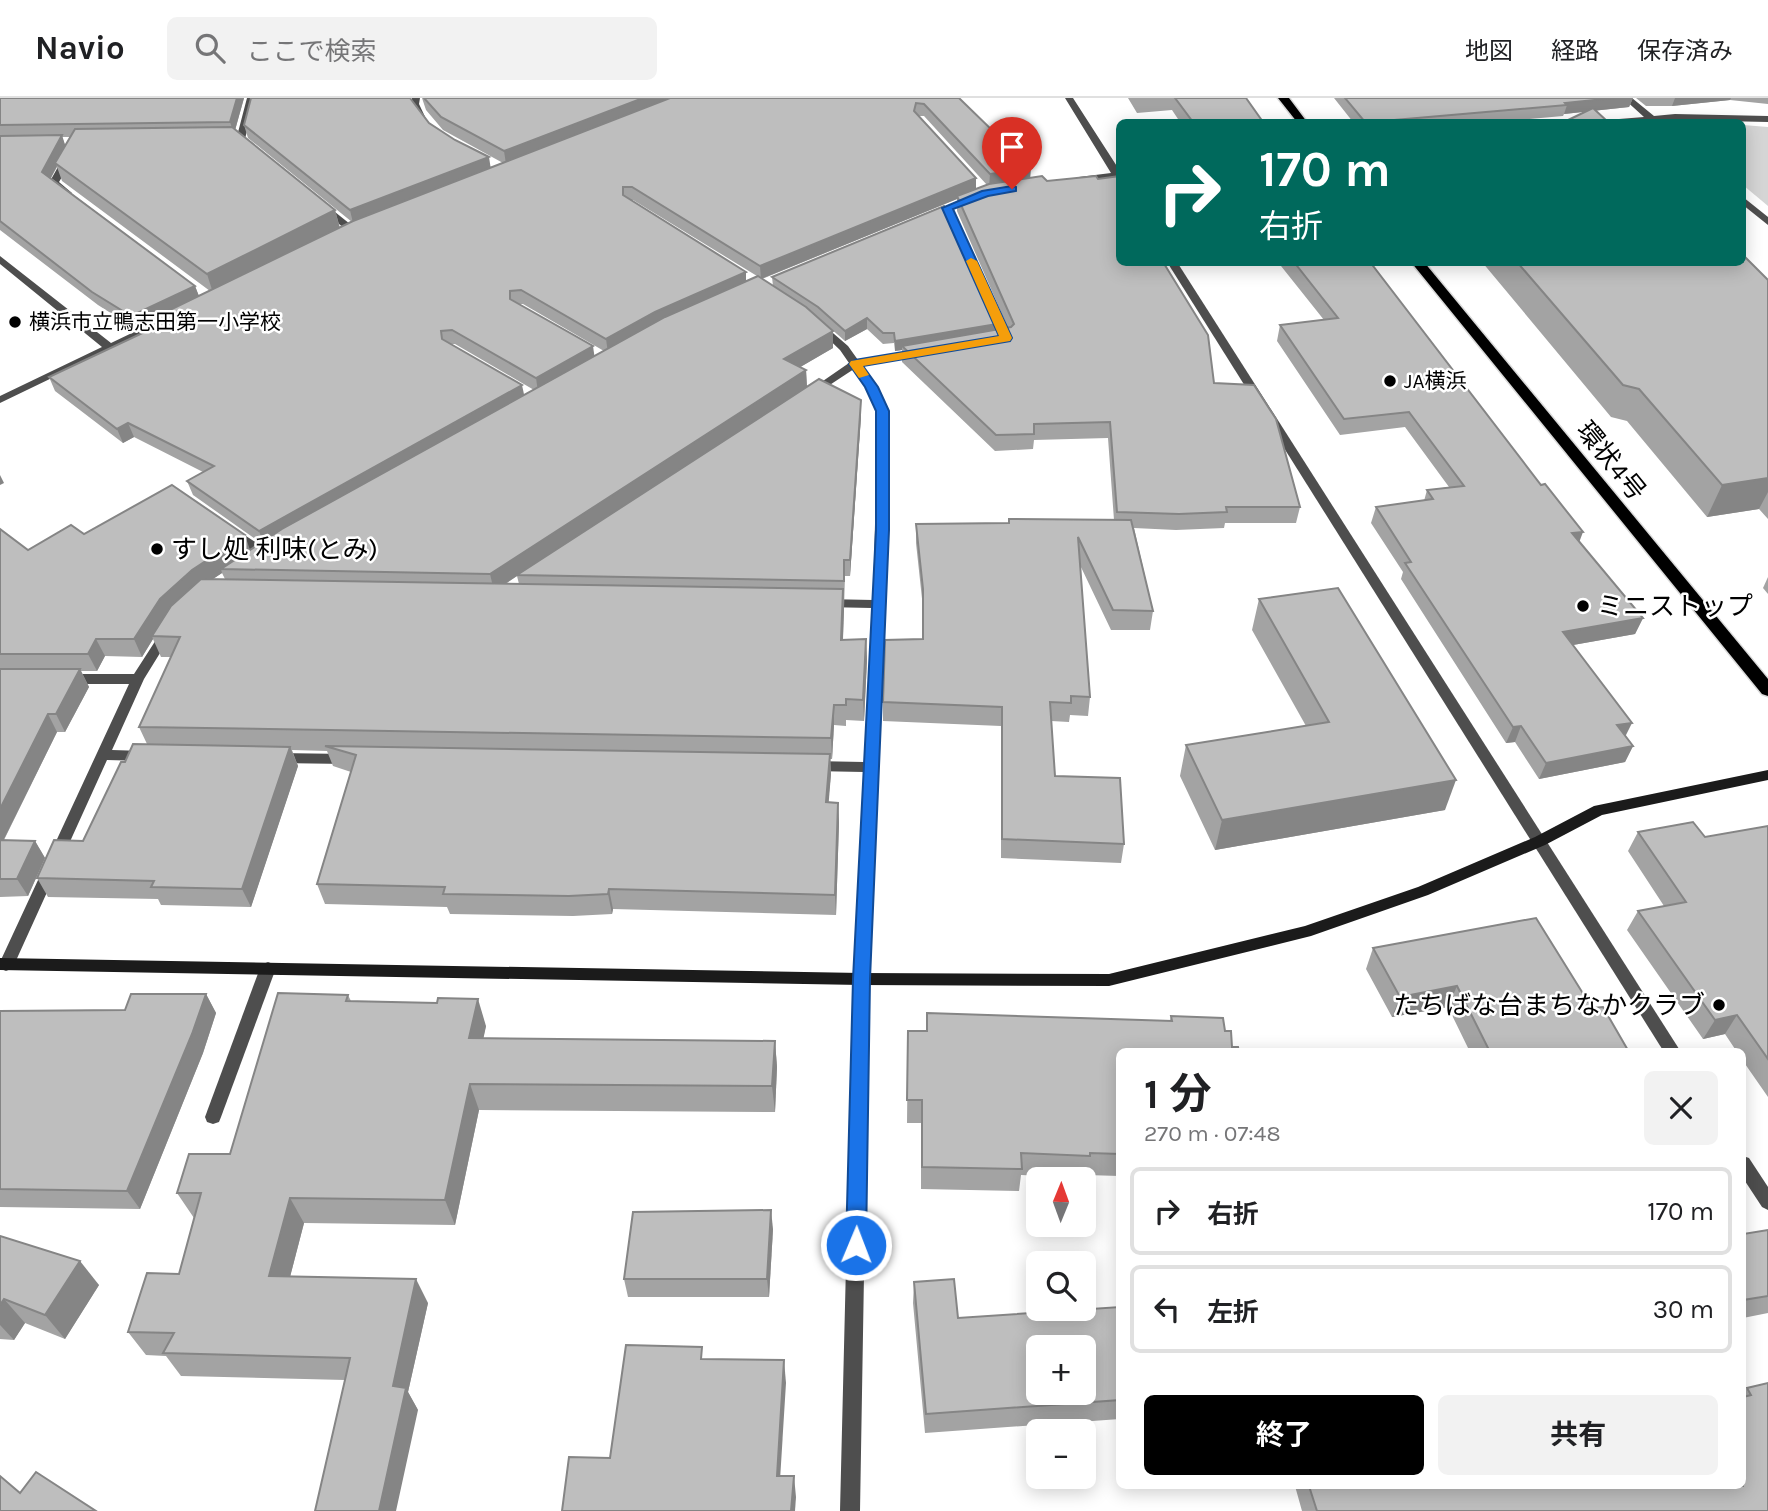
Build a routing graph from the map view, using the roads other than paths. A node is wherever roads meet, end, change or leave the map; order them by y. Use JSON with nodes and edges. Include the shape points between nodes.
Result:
{"nodes":[{"id":1,"x":251,"y":98,"type":"edge"},
{"id":2,"x":416,"y":98,"type":"edge"},
{"id":3,"x":1069,"y":98,"type":"edge"},
{"id":4,"x":1283,"y":98,"type":"edge"},
{"id":5,"x":1627,"y":98,"type":"edge"},
{"id":6,"x":1300,"y":119,"type":"edge"},
{"id":7,"x":1651,"y":119,"type":"edge"},
{"id":8,"x":1680,"y":119,"type":"edge"},
{"id":9,"x":1768,"y":119,"type":"edge"},
{"id":10,"x":431,"y":128,"type":"edge"},
{"id":11,"x":226,"y":140,"type":"edge"},
{"id":12,"x":240,"y":140,"type":"junction"},
{"id":13,"x":76,"y":144,"type":"edge"},
{"id":14,"x":260,"y":156,"type":"edge"},
{"id":15,"x":1116,"y":171,"type":"edge"},
{"id":16,"x":1116,"y":176,"type":"edge"},
{"id":17,"x":1065,"y":182,"type":"edge"},
{"id":18,"x":986,"y":193,"type":"edge"},
{"id":19,"x":311,"y":197,"type":"edge"},
{"id":20,"x":75,"y":199,"type":"edge"},
{"id":21,"x":1746,"y":203,"type":"edge"},
{"id":22,"x":947,"y":208,"type":"junction"},
{"id":23,"x":922,"y":218,"type":"edge"},
{"id":24,"x":1768,"y":222,"type":"edge"},
{"id":25,"x":365,"y":225,"type":"edge"},
{"id":26,"x":352,"y":230,"type":"junction"},
{"id":27,"x":340,"y":236,"type":"edge"},
{"id":28,"x":0,"y":259,"type":"edge"},
{"id":29,"x":1175,"y":266,"type":"edge"},
{"id":30,"x":1420,"y":266,"type":"edge"},
{"id":31,"x":806,"y":315,"type":"edge"},
{"id":32,"x":178,"y":316,"type":"edge"},
{"id":33,"x":992,"y":341,"type":"edge"},
{"id":34,"x":109,"y":347,"type":"junction"},
{"id":35,"x":924,"y":352,"type":"edge"},
{"id":36,"x":855,"y":364,"type":"junction"},
{"id":37,"x":0,"y":400,"type":"edge"},
{"id":38,"x":798,"y":401,"type":"edge"},
{"id":39,"x":224,"y":525,"type":"edge"},
{"id":40,"x":265,"y":554,"type":"edge"},
{"id":41,"x":811,"y":602,"type":"edge"},
{"id":42,"x":878,"y":604,"type":"junction"},
{"id":43,"x":173,"y":621,"type":"edge"},
{"id":44,"x":138,"y":678,"type":"junction"},
{"id":45,"x":55,"y":679,"type":"edge"},
{"id":46,"x":1768,"y":690,"type":"edge"},
{"id":47,"x":104,"y":755,"type":"junction"},
{"id":48,"x":160,"y":756,"type":"edge"},
{"id":49,"x":258,"y":757,"type":"edge"},
{"id":50,"x":355,"y":759,"type":"edge"},
{"id":51,"x":801,"y":766,"type":"edge"},
{"id":52,"x":870,"y":767,"type":"junction"},
{"id":53,"x":1768,"y":775,"type":"edge"},
{"id":54,"x":1540,"y":841,"type":"junction"},
{"id":55,"x":3,"y":965,"type":"edge"},
{"id":56,"x":268,"y":968,"type":"junction"},
{"id":57,"x":861,"y":979,"type":"junction"},
{"id":58,"x":1670,"y":1048,"type":"edge"},
{"id":59,"x":213,"y":1117,"type":"dead end"},
{"id":60,"x":1746,"y":1168,"type":"edge"},
{"id":61,"x":1768,"y":1202,"type":"edge"},
{"id":62,"x":850,"y":1511,"type":"edge"}],
"edges":[{"from":1,"to":12,"type":"street"},
{"from":2,"to":10,"type":"street","via":[[423,122]]},
{"from":3,"to":15,"type":"street"},
{"from":4,"to":6,"type":"main road"},
{"from":5,"to":7,"type":"street"},
{"from":8,"to":9,"type":"street"},
{"from":11,"to":12,"type":"street"},
{"from":12,"to":14,"type":"street"},
{"from":13,"to":20,"type":"street","via":[[54,183]]},
{"from":16,"to":17,"type":"street"},
{"from":18,"to":22,"type":"street"},
{"from":19,"to":26,"type":"street"},
{"from":21,"to":24,"type":"street"},
{"from":22,"to":23,"type":"street"},
{"from":22,"to":33,"type":"street","via":[[1006,338]]},
{"from":25,"to":26,"type":"street"},
{"from":26,"to":27,"type":"street"},
{"from":28,"to":34,"type":"street"},
{"from":29,"to":54,"type":"street"},
{"from":30,"to":46,"type":"main road","name":"環状4号"},
{"from":31,"to":36,"type":"street","via":[[844,348]]},
{"from":32,"to":34,"type":"street"},
{"from":34,"to":37,"type":"street"},
{"from":35,"to":36,"type":"street"},
{"from":36,"to":38,"type":"street"},
{"from":36,"to":42,"type":"street","via":[[883,411]]},
{"from":39,"to":40,"type":"street"},
{"from":41,"to":42,"type":"street"},
{"from":42,"to":52,"type":"street"},
{"from":43,"to":44,"type":"street"},
{"from":44,"to":45,"type":"street"},
{"from":44,"to":47,"type":"street"},
{"from":47,"to":48,"type":"street"},
{"from":47,"to":55,"type":"street"},
{"from":49,"to":50,"type":"street"},
{"from":51,"to":52,"type":"street"},
{"from":52,"to":57,"type":"street"},
{"from":53,"to":54,"type":"street","via":[[1599,810]]},
{"from":54,"to":57,"type":"street","via":[[1423,891],[1306,932],[1109,980]]},
{"from":54,"to":58,"type":"street"},
{"from":55,"to":56,"type":"street"},
{"from":56,"to":57,"type":"street"},
{"from":56,"to":59,"type":"street"},
{"from":57,"to":62,"type":"street"},
{"from":60,"to":61,"type":"street"}]}
